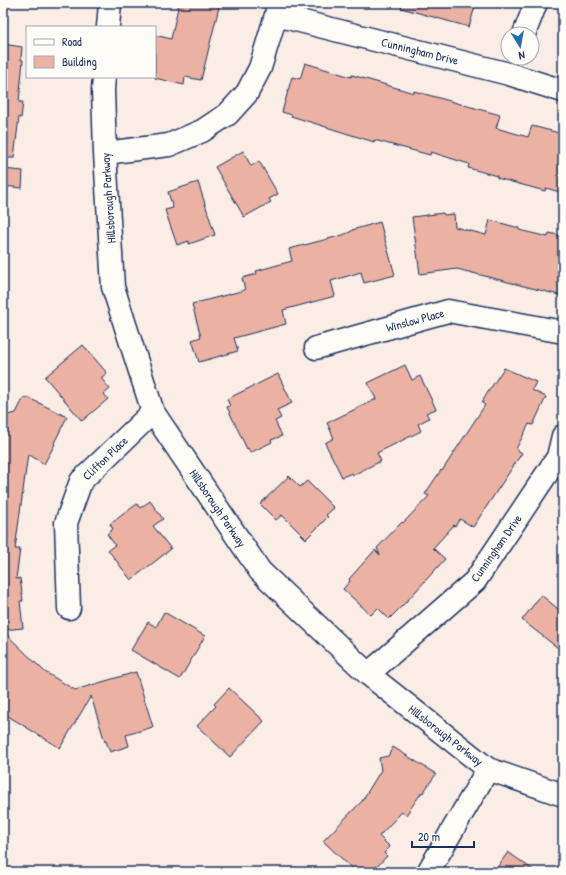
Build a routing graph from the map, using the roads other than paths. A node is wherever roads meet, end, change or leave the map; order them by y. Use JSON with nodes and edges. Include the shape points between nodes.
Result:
{"nodes":[{"id":1,"x":110,"y":3,"type":"edge"},
{"id":2,"x":536,"y":3,"type":"edge"},
{"id":3,"x":277,"y":9,"type":"edge"},
{"id":4,"x":108,"y":26,"type":"edge"},
{"id":5,"x":527,"y":26,"type":"edge"},
{"id":6,"x":500,"y":63,"type":"edge"},
{"id":7,"x":512,"y":66,"type":"edge"},
{"id":8,"x":104,"y":78,"type":"edge"},
{"id":9,"x":563,"y":91,"type":"edge"},
{"id":10,"x":105,"y":153,"type":"junction"},
{"id":11,"x":563,"y":332,"type":"edge"},
{"id":12,"x":316,"y":348,"type":"dead end"},
{"id":13,"x":153,"y":412,"type":"junction"},
{"id":14,"x":563,"y":436,"type":"edge"},
{"id":15,"x":69,"y":608,"type":"dead end"},
{"id":16,"x":368,"y":674,"type":"junction"},
{"id":17,"x":488,"y":769,"type":"junction"},
{"id":18,"x":563,"y":795,"type":"edge"},
{"id":19,"x":428,"y":872,"type":"edge"}],
"edges":[{"from":1,"to":4,"type":"street"},
{"from":2,"to":5,"type":"street"},
{"from":3,"to":6,"type":"street","name":"Cunningham Drive"},
{"from":3,"to":10,"type":"street","via":[[260,68],[247,93],[228,114],[202,132],[169,145]]},
{"from":7,"to":9,"type":"street","name":"Cunningham Drive"},
{"from":8,"to":10,"type":"street","name":"Hillsborough Parkway"},
{"from":10,"to":13,"type":"street","name":"Hillsborough Parkway","via":[[113,287]]},
{"from":11,"to":12,"type":"street","name":"Winslow Place","via":[[448,311]]},
{"from":13,"to":15,"type":"street","name":"Clifton Place","via":[[80,481],[66,523]]},
{"from":13,"to":16,"type":"street","name":"Hillsborough Parkway","via":[[260,571]]},
{"from":14,"to":16,"type":"street","name":"Cunningham Drive","via":[[558,457],[475,581]]},
{"from":16,"to":17,"type":"street","name":"Hillsborough Parkway"},
{"from":17,"to":18,"type":"street","name":"Hillsborough Parkway"},
{"from":17,"to":19,"type":"street"}]}
